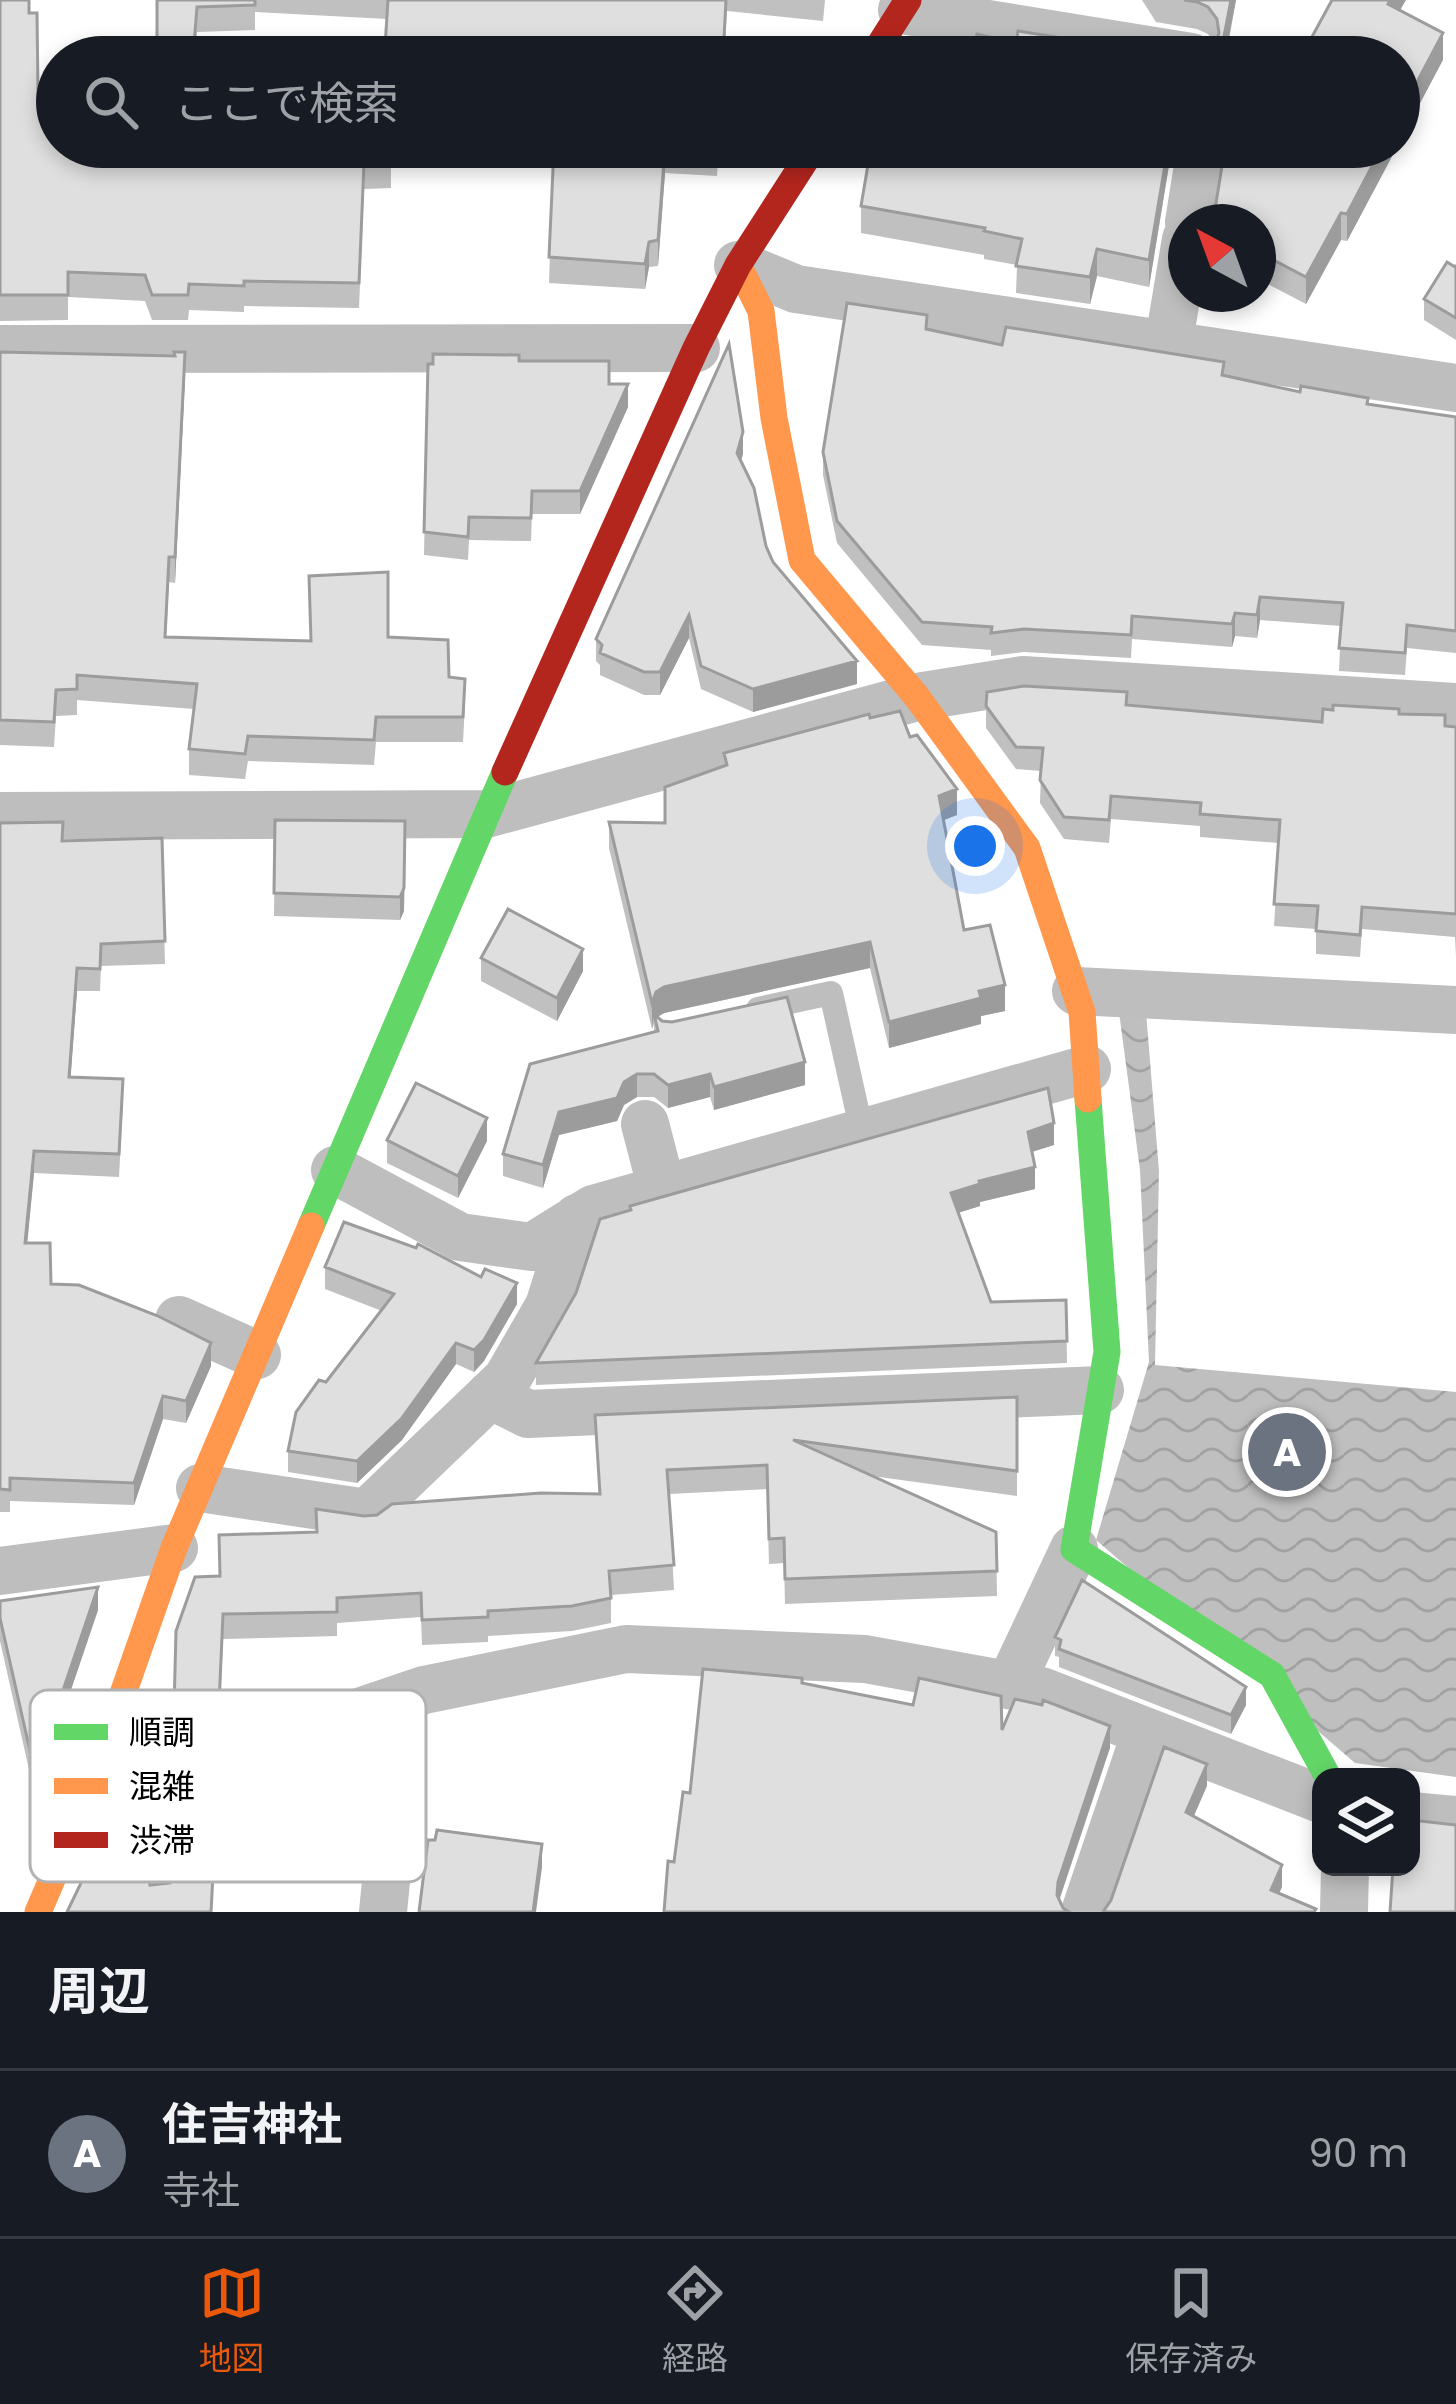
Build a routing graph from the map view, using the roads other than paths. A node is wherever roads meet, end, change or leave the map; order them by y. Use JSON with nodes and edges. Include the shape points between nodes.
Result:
{"nodes":[{"id":1,"x":905,"y":5,"type":"edge"},
{"id":2,"x":885,"y":36,"type":"edge"},
{"id":3,"x":1076,"y":36,"type":"edge"},
{"id":4,"x":800,"y":168,"type":"edge"},
{"id":5,"x":1198,"y":168,"type":"edge"},
{"id":6,"x":1192,"y":204,"type":"edge"},
{"id":7,"x":738,"y":265,"type":"junction"},
{"id":8,"x":1174,"y":312,"type":"edge"},
{"id":9,"x":1168,"y":347,"type":"junction"},
{"id":10,"x":697,"y":348,"type":"junction"},
{"id":11,"x":0,"y":349,"type":"edge"},
{"id":12,"x":1456,"y":388,"type":"edge"},
{"id":13,"x":917,"y":697,"type":"junction"},
{"id":14,"x":1456,"y":707,"type":"edge"},
{"id":15,"x":486,"y":814,"type":"junction"},
{"id":16,"x":0,"y":817,"type":"edge"},
{"id":17,"x":1076,"y":991,"type":"junction"},
{"id":18,"x":1456,"y":1010,"type":"edge"},
{"id":19,"x":738,"y":1013,"type":"edge"},
{"id":20,"x":1087,"y":1069,"type":"junction"},
{"id":21,"x":645,"y":1124,"type":"dead end"},
{"id":22,"x":862,"y":1132,"type":"junction"},
{"id":23,"x":335,"y":1170,"type":"junction"},
{"id":24,"x":662,"y":1189,"type":"junction"},
{"id":25,"x":577,"y":1218,"type":"junction"},
{"id":26,"x":179,"y":1320,"type":"edge"},
{"id":27,"x":257,"y":1355,"type":"junction"},
{"id":28,"x":1100,"y":1390,"type":"junction"},
{"id":29,"x":490,"y":1395,"type":"junction"},
{"id":30,"x":200,"y":1488,"type":"junction"},
{"id":31,"x":174,"y":1548,"type":"junction"},
{"id":32,"x":1073,"y":1549,"type":"junction"},
{"id":33,"x":0,"y":1571,"type":"edge"},
{"id":34,"x":1010,"y":1685,"type":"junction"},
{"id":35,"x":124,"y":1690,"type":"edge"},
{"id":36,"x":426,"y":1692,"type":"edge"},
{"id":37,"x":1147,"y":1732,"type":"junction"},
{"id":38,"x":1323,"y":1768,"type":"edge"},
{"id":39,"x":1312,"y":1796,"type":"edge"},
{"id":40,"x":1420,"y":1817,"type":"edge"},
{"id":41,"x":1456,"y":1820,"type":"edge"},
{"id":42,"x":1345,"y":1876,"type":"edge"},
{"id":43,"x":51,"y":1882,"type":"edge"},
{"id":44,"x":386,"y":1882,"type":"edge"},
{"id":45,"x":38,"y":1912,"type":"edge"},
{"id":46,"x":383,"y":1912,"type":"edge"},
{"id":47,"x":1085,"y":1912,"type":"edge"},
{"id":48,"x":1344,"y":1912,"type":"edge"}],
"edges":[{"from":1,"to":2,"type":"street"},
{"from":1,"to":3,"type":"street"},
{"from":4,"to":7,"type":"street"},
{"from":5,"to":6,"type":"street"},
{"from":7,"to":9,"type":"street","via":[[796,289]]},
{"from":7,"to":10,"type":"street"},
{"from":7,"to":13,"type":"street","via":[[761,311],[802,560]]},
{"from":8,"to":9,"type":"street"},
{"from":9,"to":12,"type":"street"},
{"from":10,"to":11,"type":"street"},
{"from":10,"to":15,"type":"street"},
{"from":13,"to":14,"type":"street","via":[[1023,680]]},
{"from":13,"to":15,"type":"street"},
{"from":13,"to":17,"type":"street","via":[[1027,848]]},
{"from":15,"to":16,"type":"street"},
{"from":15,"to":23,"type":"street"},
{"from":17,"to":18,"type":"street"},
{"from":17,"to":20,"type":"street"},
{"from":19,"to":22,"type":"lane","via":[[831,993]]},
{"from":20,"to":22,"type":"street"},
{"from":20,"to":28,"type":"street","via":[[1107,1352]]},
{"from":21,"to":24,"type":"street"},
{"from":22,"to":24,"type":"street"},
{"from":23,"to":25,"type":"street","via":[[460,1238],[532,1247]]},
{"from":23,"to":27,"type":"street"},
{"from":24,"to":25,"type":"street"},
{"from":25,"to":29,"type":"street","via":[[549,1306]]},
{"from":26,"to":27,"type":"street"},
{"from":27,"to":30,"type":"street"},
{"from":28,"to":29,"type":"street","via":[[528,1414]]},
{"from":28,"to":32,"type":"street"},
{"from":29,"to":30,"type":"street","via":[[367,1513]]},
{"from":30,"to":31,"type":"street"},
{"from":31,"to":33,"type":"street"},
{"from":31,"to":35,"type":"street"},
{"from":32,"to":34,"type":"street"},
{"from":32,"to":38,"type":"street","via":[[1272,1675]]},
{"from":34,"to":36,"type":"street","via":[[865,1659],[626,1649]]},
{"from":34,"to":37,"type":"street"},
{"from":37,"to":39,"type":"street"},
{"from":37,"to":47,"type":"street"},
{"from":40,"to":41,"type":"street"},
{"from":42,"to":48,"type":"street"},
{"from":43,"to":45,"type":"street"},
{"from":44,"to":46,"type":"street"}]}
